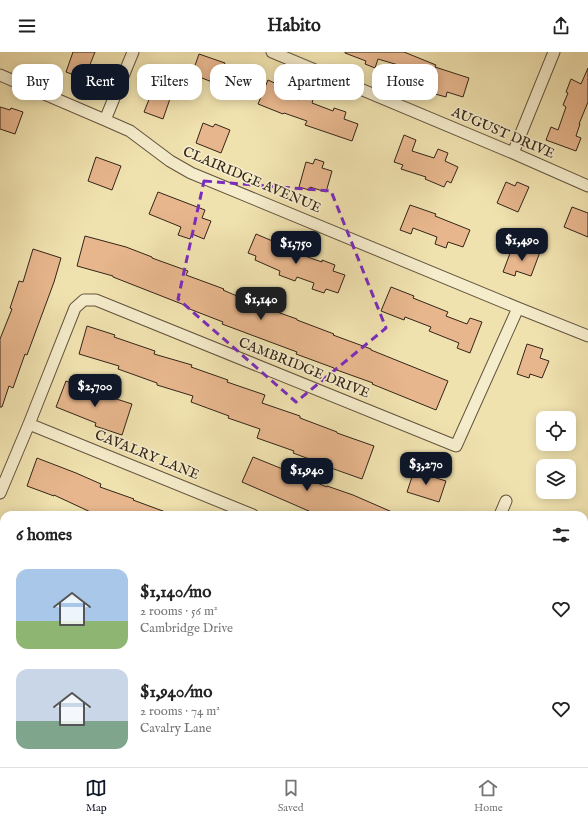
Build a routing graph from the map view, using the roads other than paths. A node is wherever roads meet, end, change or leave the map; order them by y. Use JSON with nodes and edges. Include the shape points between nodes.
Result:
{"nodes":[{"id":1,"x":133,"y":52,"type":"edge"},
{"id":2,"x":272,"y":52,"type":"edge"},
{"id":3,"x":554,"y":52,"type":"edge"},
{"id":4,"x":0,"y":75,"type":"edge"},
{"id":5,"x":105,"y":120,"type":"junction"},
{"id":6,"x":513,"y":153,"type":"junction"},
{"id":7,"x":588,"y":186,"type":"edge"},
{"id":8,"x":518,"y":308,"type":"junction"},
{"id":9,"x":588,"y":336,"type":"edge"},
{"id":10,"x":29,"y":424,"type":"junction"},
{"id":11,"x":0,"y":493,"type":"edge"},
{"id":12,"x":506,"y":501,"type":"dead end"},
{"id":13,"x":243,"y":511,"type":"edge"},
{"id":14,"x":502,"y":511,"type":"edge"}],
"edges":[{"from":1,"to":5,"type":"street"},
{"from":2,"to":6,"type":"street","name":"AUGUST DRIVE"},
{"from":3,"to":6,"type":"street"},
{"from":4,"to":5,"type":"street","name":"CLAIRIDGE AVENUE"},
{"from":5,"to":8,"type":"street","name":"CLAIRIDGE AVENUE","via":[[130,131],[170,161],[191,173]]},
{"from":6,"to":7,"type":"street","name":"AUGUST DRIVE"},
{"from":8,"to":9,"type":"street","name":"CLAIRIDGE AVENUE"},
{"from":8,"to":10,"type":"street","name":"CAMBRIDGE DRIVE","via":[[456,446],[96,300],[84,300],[75,308]]},
{"from":10,"to":11,"type":"street","name":"CAMBRIDGE DRIVE"},
{"from":10,"to":13,"type":"street","name":"CAVALRY LANE"},
{"from":12,"to":14,"type":"street"}]}
